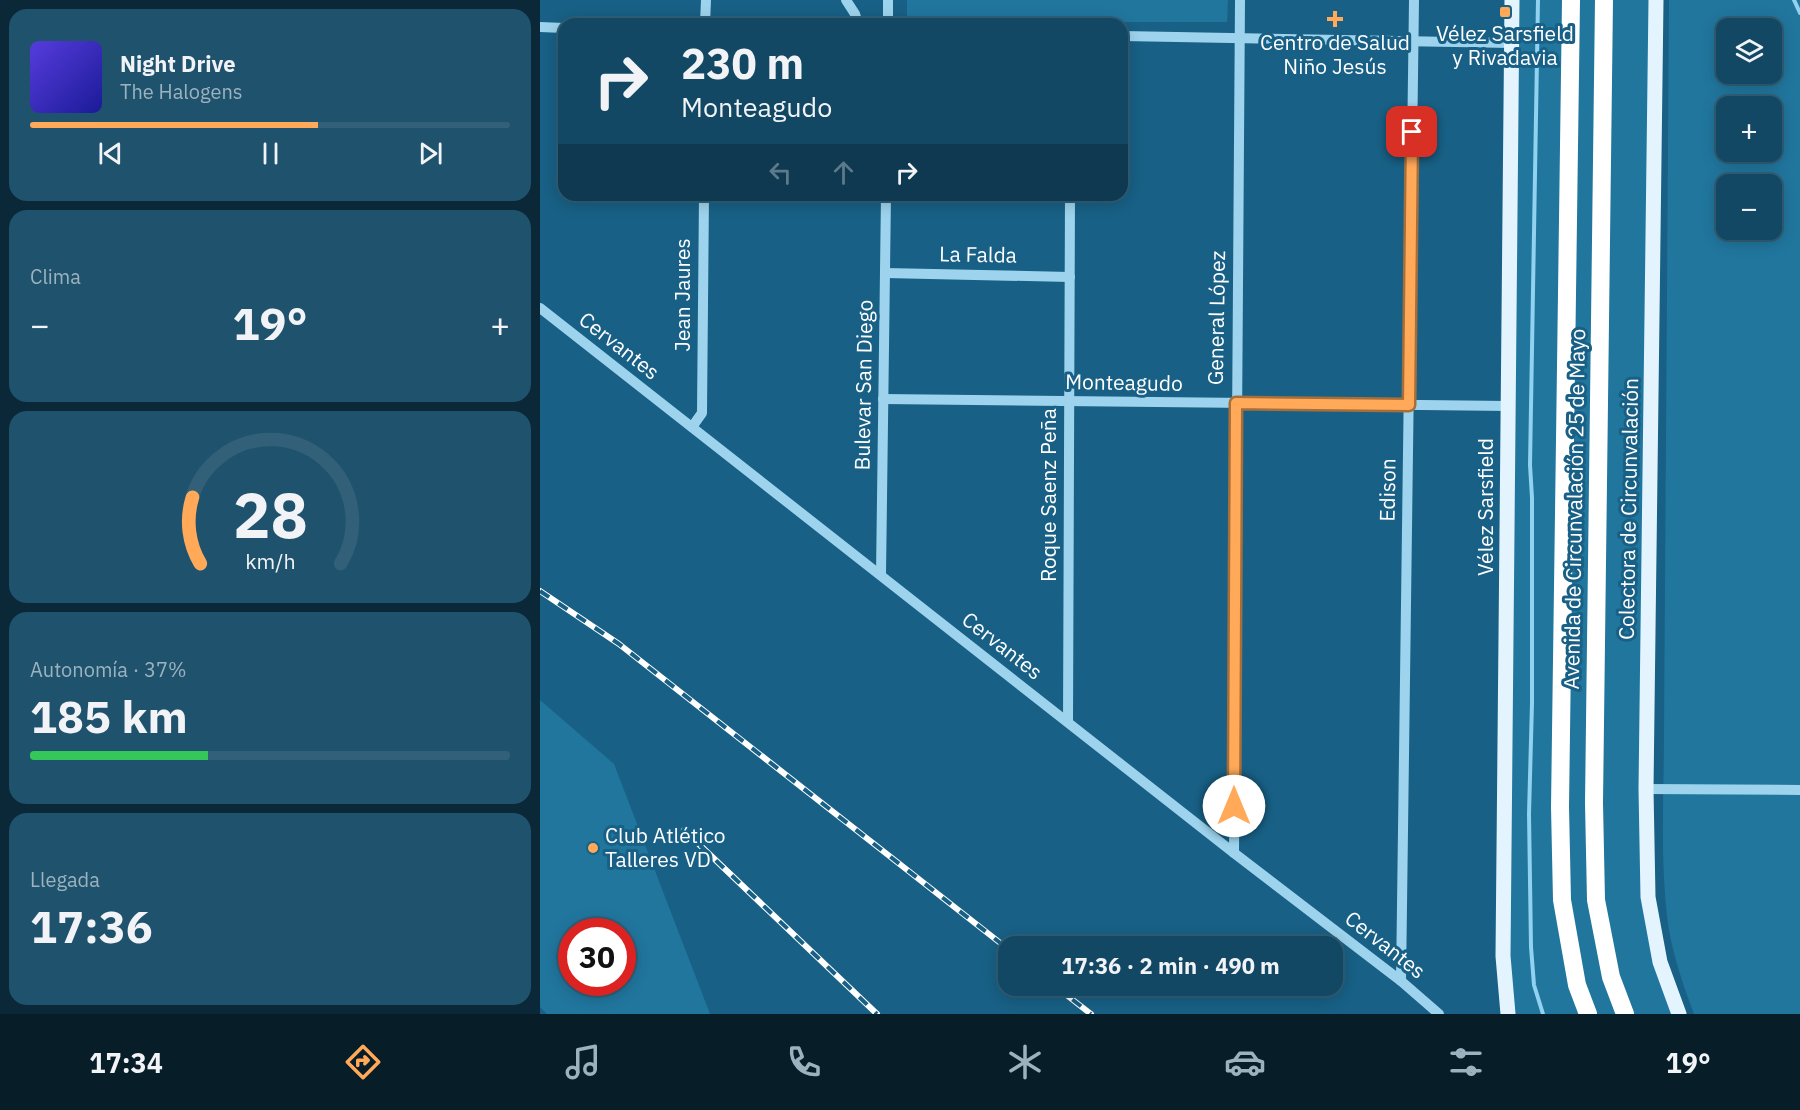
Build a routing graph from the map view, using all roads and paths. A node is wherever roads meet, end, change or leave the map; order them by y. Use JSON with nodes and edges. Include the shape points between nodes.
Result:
{"nodes":[{"id":1,"x":706,"y":0,"type":"edge"},
{"id":2,"x":846,"y":0,"type":"edge"},
{"id":3,"x":888,"y":0,"type":"edge"},
{"id":4,"x":1240,"y":0,"type":"edge"},
{"id":5,"x":1414,"y":0,"type":"edge"},
{"id":6,"x":1512,"y":0,"type":"edge"},
{"id":7,"x":1571,"y":0,"type":"edge"},
{"id":8,"x":1604,"y":0,"type":"edge"},
{"id":9,"x":1656,"y":0,"type":"edge"},
{"id":10,"x":705,"y":18,"type":"edge"},
{"id":11,"x":856,"y":18,"type":"edge"},
{"id":12,"x":888,"y":18,"type":"edge"},
{"id":13,"x":540,"y":27,"type":"edge"},
{"id":14,"x":558,"y":28,"type":"edge"},
{"id":15,"x":1128,"y":36,"type":"edge"},
{"id":16,"x":1240,"y":38,"type":"junction"},
{"id":17,"x":1413,"y":41,"type":"junction"},
{"id":18,"x":1511,"y":43,"type":"junction"},
{"id":19,"x":704,"y":201,"type":"edge"},
{"id":20,"x":886,"y":201,"type":"edge"},
{"id":21,"x":1070,"y":201,"type":"edge"},
{"id":22,"x":885,"y":273,"type":"junction"},
{"id":23,"x":1070,"y":277,"type":"junction"},
{"id":24,"x":540,"y":308,"type":"edge"},
{"id":25,"x":883,"y":399,"type":"junction"},
{"id":26,"x":1069,"y":402,"type":"junction"},
{"id":27,"x":1236,"y":403,"type":"junction"},
{"id":28,"x":1409,"y":405,"type":"junction"},
{"id":29,"x":1508,"y":406,"type":"junction"},
{"id":30,"x":692,"y":427,"type":"junction"},
{"id":31,"x":881,"y":575,"type":"junction"},
{"id":32,"x":1068,"y":722,"type":"junction"},
{"id":33,"x":1646,"y":789,"type":"junction"},
{"id":34,"x":1800,"y":790,"type":"edge"},
{"id":35,"x":1234,"y":853,"type":"junction"},
{"id":36,"x":1401,"y":981,"type":"junction"},
{"id":37,"x":1439,"y":1014,"type":"edge"},
{"id":38,"x":1508,"y":1014,"type":"edge"},
{"id":39,"x":1588,"y":1014,"type":"edge"},
{"id":40,"x":1624,"y":1014,"type":"edge"},
{"id":41,"x":1679,"y":1014,"type":"edge"}],
"edges":[{"from":1,"to":10,"type":"street"},
{"from":2,"to":11,"type":"street"},
{"from":3,"to":12,"type":"street"},
{"from":4,"to":16,"type":"street","name":"General López"},
{"from":5,"to":17,"type":"street","name":"Edison"},
{"from":6,"to":18,"type":"main road","name":"Vélez Sarsfield"},
{"from":7,"to":39,"type":"highway","name":"Avenida de Circunvalación 25 de Mayo","via":[[1560,807],[1562,900],[1577,985]]},
{"from":8,"to":40,"type":"highway","name":"Avenida de Circunvalación 25 de Mayo","via":[[1594,803],[1596,900],[1611,977]]},
{"from":9,"to":33,"type":"main road","name":"Colectora de Circunvalación"},
{"from":13,"to":14,"type":"street"},
{"from":15,"to":16,"type":"street"},
{"from":16,"to":17,"type":"street"},
{"from":16,"to":27,"type":"street","name":"General López"},
{"from":17,"to":18,"type":"street"},
{"from":17,"to":28,"type":"street","name":"Edison"},
{"from":18,"to":29,"type":"main road","name":"Vélez Sarsfield"},
{"from":19,"to":30,"type":"street","name":"Jean Jaures","via":[[702,413]]},
{"from":20,"to":22,"type":"street","name":"Bulevar San Diego"},
{"from":21,"to":23,"type":"street","name":"Roque Saenz Peña"},
{"from":22,"to":23,"type":"street","name":"La Falda"},
{"from":22,"to":25,"type":"street","name":"Bulevar San Diego"},
{"from":23,"to":26,"type":"street","name":"Roque Saenz Peña"},
{"from":24,"to":30,"type":"street","name":"Cervantes"},
{"from":25,"to":26,"type":"street","name":"Monteagudo"},
{"from":25,"to":31,"type":"street","name":"Bulevar San Diego"},
{"from":26,"to":27,"type":"street","name":"Monteagudo"},
{"from":26,"to":32,"type":"street","name":"Roque Saenz Peña"},
{"from":27,"to":28,"type":"street","name":"Monteagudo"},
{"from":27,"to":35,"type":"street","name":"General López"},
{"from":28,"to":29,"type":"street","name":"Monteagudo"},
{"from":28,"to":36,"type":"street","name":"Edison"},
{"from":29,"to":38,"type":"main road","name":"Vélez Sarsfield","via":[[1503,956]]},
{"from":30,"to":31,"type":"street","name":"Cervantes"},
{"from":31,"to":32,"type":"street","name":"Cervantes"},
{"from":32,"to":35,"type":"street","name":"Cervantes"},
{"from":33,"to":34,"type":"street"},
{"from":33,"to":41,"type":"main road","name":"Colectora de Circunvalación","via":[[1648,897],[1660,962]]},
{"from":35,"to":36,"type":"street","name":"Cervantes"},
{"from":36,"to":37,"type":"street","name":"Cervantes"}]}
